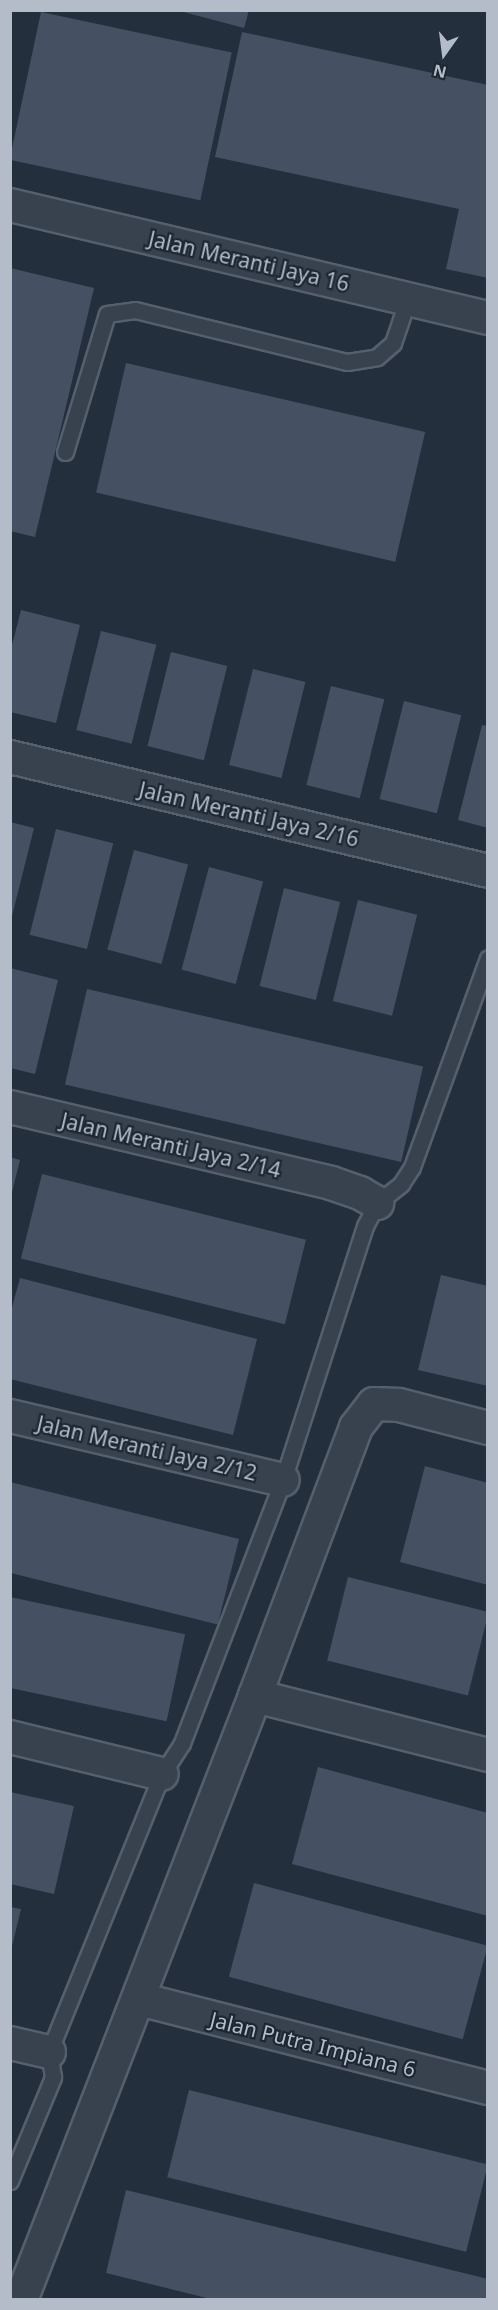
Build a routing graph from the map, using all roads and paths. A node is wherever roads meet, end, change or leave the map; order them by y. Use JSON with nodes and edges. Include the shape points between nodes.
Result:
{"nodes":[{"id":1,"x":10,"y":205,"type":"edge"},
{"id":2,"x":408,"y":299,"type":"junction"},
{"id":3,"x":488,"y":318,"type":"edge"},
{"id":4,"x":65,"y":452,"type":"dead end"},
{"id":5,"x":10,"y":757,"type":"edge"},
{"id":6,"x":488,"y":871,"type":"edge"},
{"id":7,"x":488,"y":958,"type":"edge"},
{"id":8,"x":10,"y":1107,"type":"edge"},
{"id":9,"x":377,"y":1203,"type":"junction"},
{"id":10,"x":10,"y":1416,"type":"edge"},
{"id":11,"x":488,"y":1428,"type":"edge"},
{"id":12,"x":283,"y":1480,"type":"junction"},
{"id":13,"x":255,"y":1696,"type":"junction"},
{"id":14,"x":10,"y":1737,"type":"edge"},
{"id":15,"x":488,"y":1755,"type":"edge"},
{"id":16,"x":162,"y":1774,"type":"junction"},
{"id":17,"x":139,"y":1999,"type":"junction"},
{"id":18,"x":10,"y":2043,"type":"edge"},
{"id":19,"x":49,"y":2052,"type":"junction"},
{"id":20,"x":488,"y":2088,"type":"edge"},
{"id":21,"x":10,"y":2181,"type":"edge"},
{"id":22,"x":21,"y":2300,"type":"edge"}],
"edges":[{"from":1,"to":2,"type":"street","name":"Jalan Meranti Jaya 16"},
{"from":2,"to":3,"type":"street","name":"Jalan Meranti Jaya 16"},
{"from":2,"to":4,"type":"lane","via":[[393,343],[377,357],[347,362],[135,310],[107,314]]},
{"from":5,"to":6,"type":"street","name":"Jalan Meranti Jaya 2/16"},
{"from":7,"to":9,"type":"lane","via":[[412,1167],[401,1184]]},
{"from":8,"to":9,"type":"street","name":"Jalan Meranti Jaya 2/14","via":[[331,1184]]},
{"from":9,"to":12,"type":"lane","via":[[352,1264]]},
{"from":10,"to":12,"type":"street","name":"Jalan Meranti Jaya 2/12"},
{"from":11,"to":13,"type":"street","via":[[399,1405],[374,1404],[356,1427]]},
{"from":12,"to":16,"type":"lane","via":[[182,1743]]},
{"from":13,"to":15,"type":"street"},
{"from":13,"to":17,"type":"street"},
{"from":14,"to":16,"type":"street"},
{"from":16,"to":19,"type":"lane"},
{"from":17,"to":20,"type":"street","name":"Jalan Putra Impiana 6"},
{"from":17,"to":22,"type":"street"},
{"from":18,"to":19,"type":"street"},
{"from":19,"to":21,"type":"lane","via":[[53,2077]]}]}
